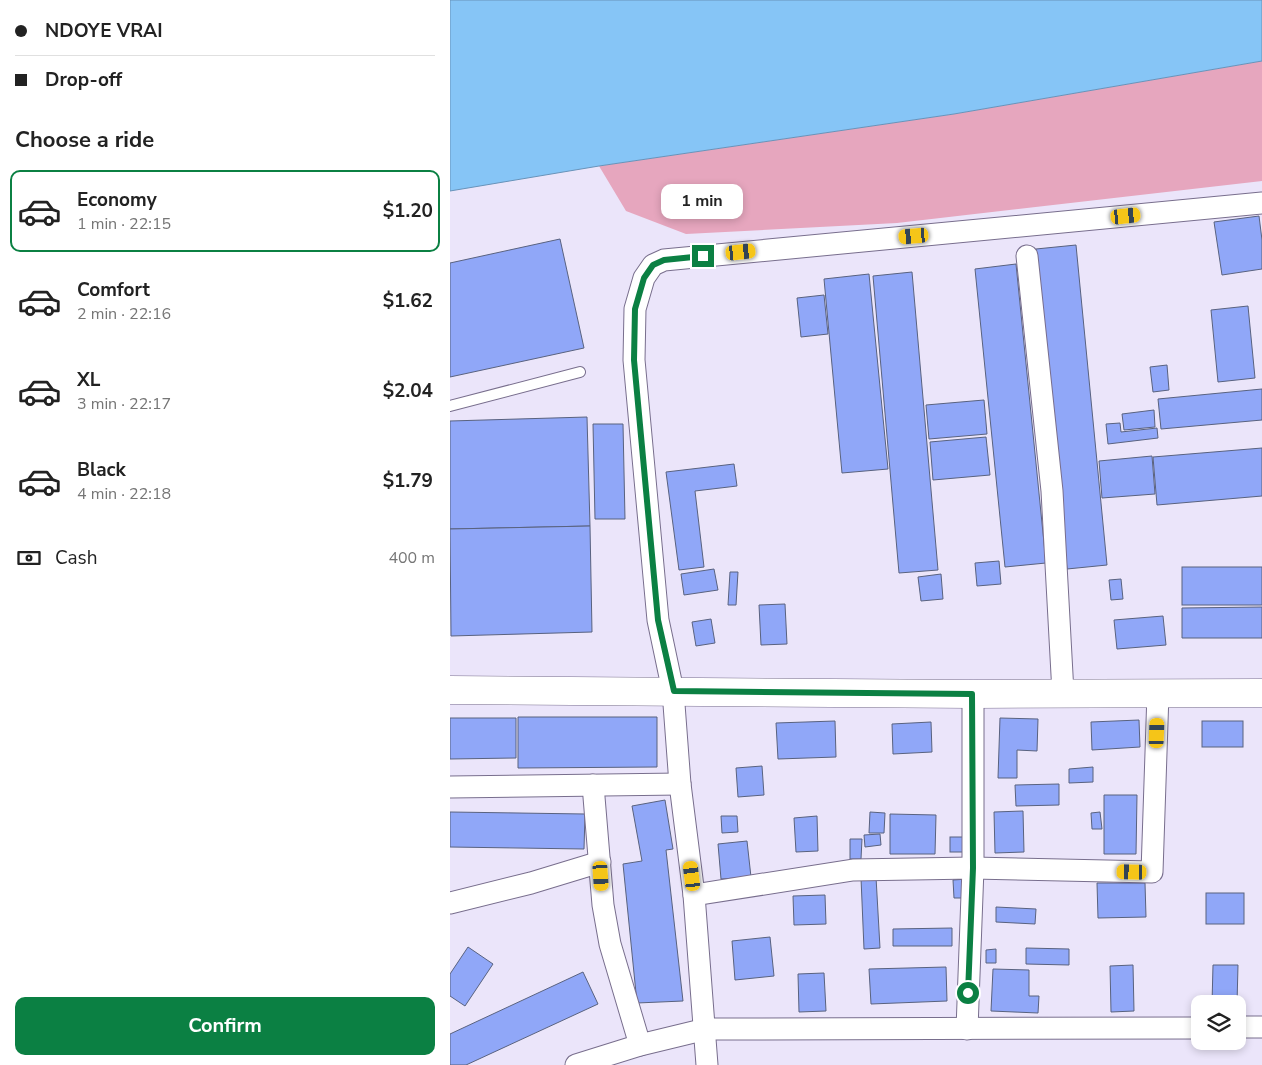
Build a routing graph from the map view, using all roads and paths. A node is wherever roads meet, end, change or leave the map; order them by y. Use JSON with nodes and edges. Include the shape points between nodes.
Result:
{"nodes":[{"id":1,"x":1262,"y":203,"type":"edge"},
{"id":2,"x":1027,"y":256,"type":"dead end"},
{"id":3,"x":580,"y":372,"type":"dead end"},
{"id":4,"x":450,"y":406,"type":"edge"},
{"id":5,"x":450,"y":690,"type":"edge"},
{"id":6,"x":674,"y":691,"type":"junction"},
{"id":7,"x":1063,"y":693,"type":"junction"},
{"id":8,"x":1158,"y":693,"type":"junction"},
{"id":9,"x":1262,"y":693,"type":"edge"},
{"id":10,"x":972,"y":694,"type":"junction"},
{"id":11,"x":680,"y":784,"type":"junction"},
{"id":12,"x":593,"y":785,"type":"junction"},
{"id":13,"x":450,"y":788,"type":"edge"},
{"id":14,"x":600,"y":862,"type":"junction"},
{"id":15,"x":973,"y":868,"type":"junction"},
{"id":16,"x":694,"y":895,"type":"junction"},
{"id":17,"x":450,"y":903,"type":"edge"},
{"id":18,"x":1246,"y":1027,"type":"edge"},
{"id":19,"x":1262,"y":1027,"type":"edge"},
{"id":20,"x":1191,"y":1028,"type":"edge"},
{"id":21,"x":706,"y":1029,"type":"junction"},
{"id":22,"x":967,"y":1029,"type":"junction"},
{"id":23,"x":640,"y":1045,"type":"junction"},
{"id":24,"x":576,"y":1065,"type":"edge"},
{"id":25,"x":707,"y":1065,"type":"edge"}],
"edges":[{"from":1,"to":6,"type":"street","via":[[664,260],[653,265],[644,278],[635,309],[634,360],[658,620]]},
{"from":2,"to":7,"type":"street","via":[[1052,491]]},
{"from":3,"to":4,"type":"lane"},
{"from":5,"to":6,"type":"main road"},
{"from":6,"to":10,"type":"main road"},
{"from":6,"to":11,"type":"street"},
{"from":7,"to":8,"type":"main road"},
{"from":7,"to":10,"type":"main road"},
{"from":8,"to":9,"type":"main road"},
{"from":8,"to":15,"type":"street","via":[[1152,872]]},
{"from":10,"to":15,"type":"street"},
{"from":11,"to":12,"type":"street"},
{"from":11,"to":16,"type":"street"},
{"from":12,"to":13,"type":"street"},
{"from":12,"to":14,"type":"street"},
{"from":14,"to":17,"type":"street"},
{"from":14,"to":23,"type":"street","via":[[610,944]]},
{"from":15,"to":16,"type":"street","via":[[853,870]]},
{"from":15,"to":22,"type":"street"},
{"from":16,"to":21,"type":"street"},
{"from":18,"to":19,"type":"street"},
{"from":20,"to":22,"type":"street"},
{"from":21,"to":22,"type":"street"},
{"from":21,"to":23,"type":"street"},
{"from":21,"to":25,"type":"street"},
{"from":23,"to":24,"type":"street"}]}
